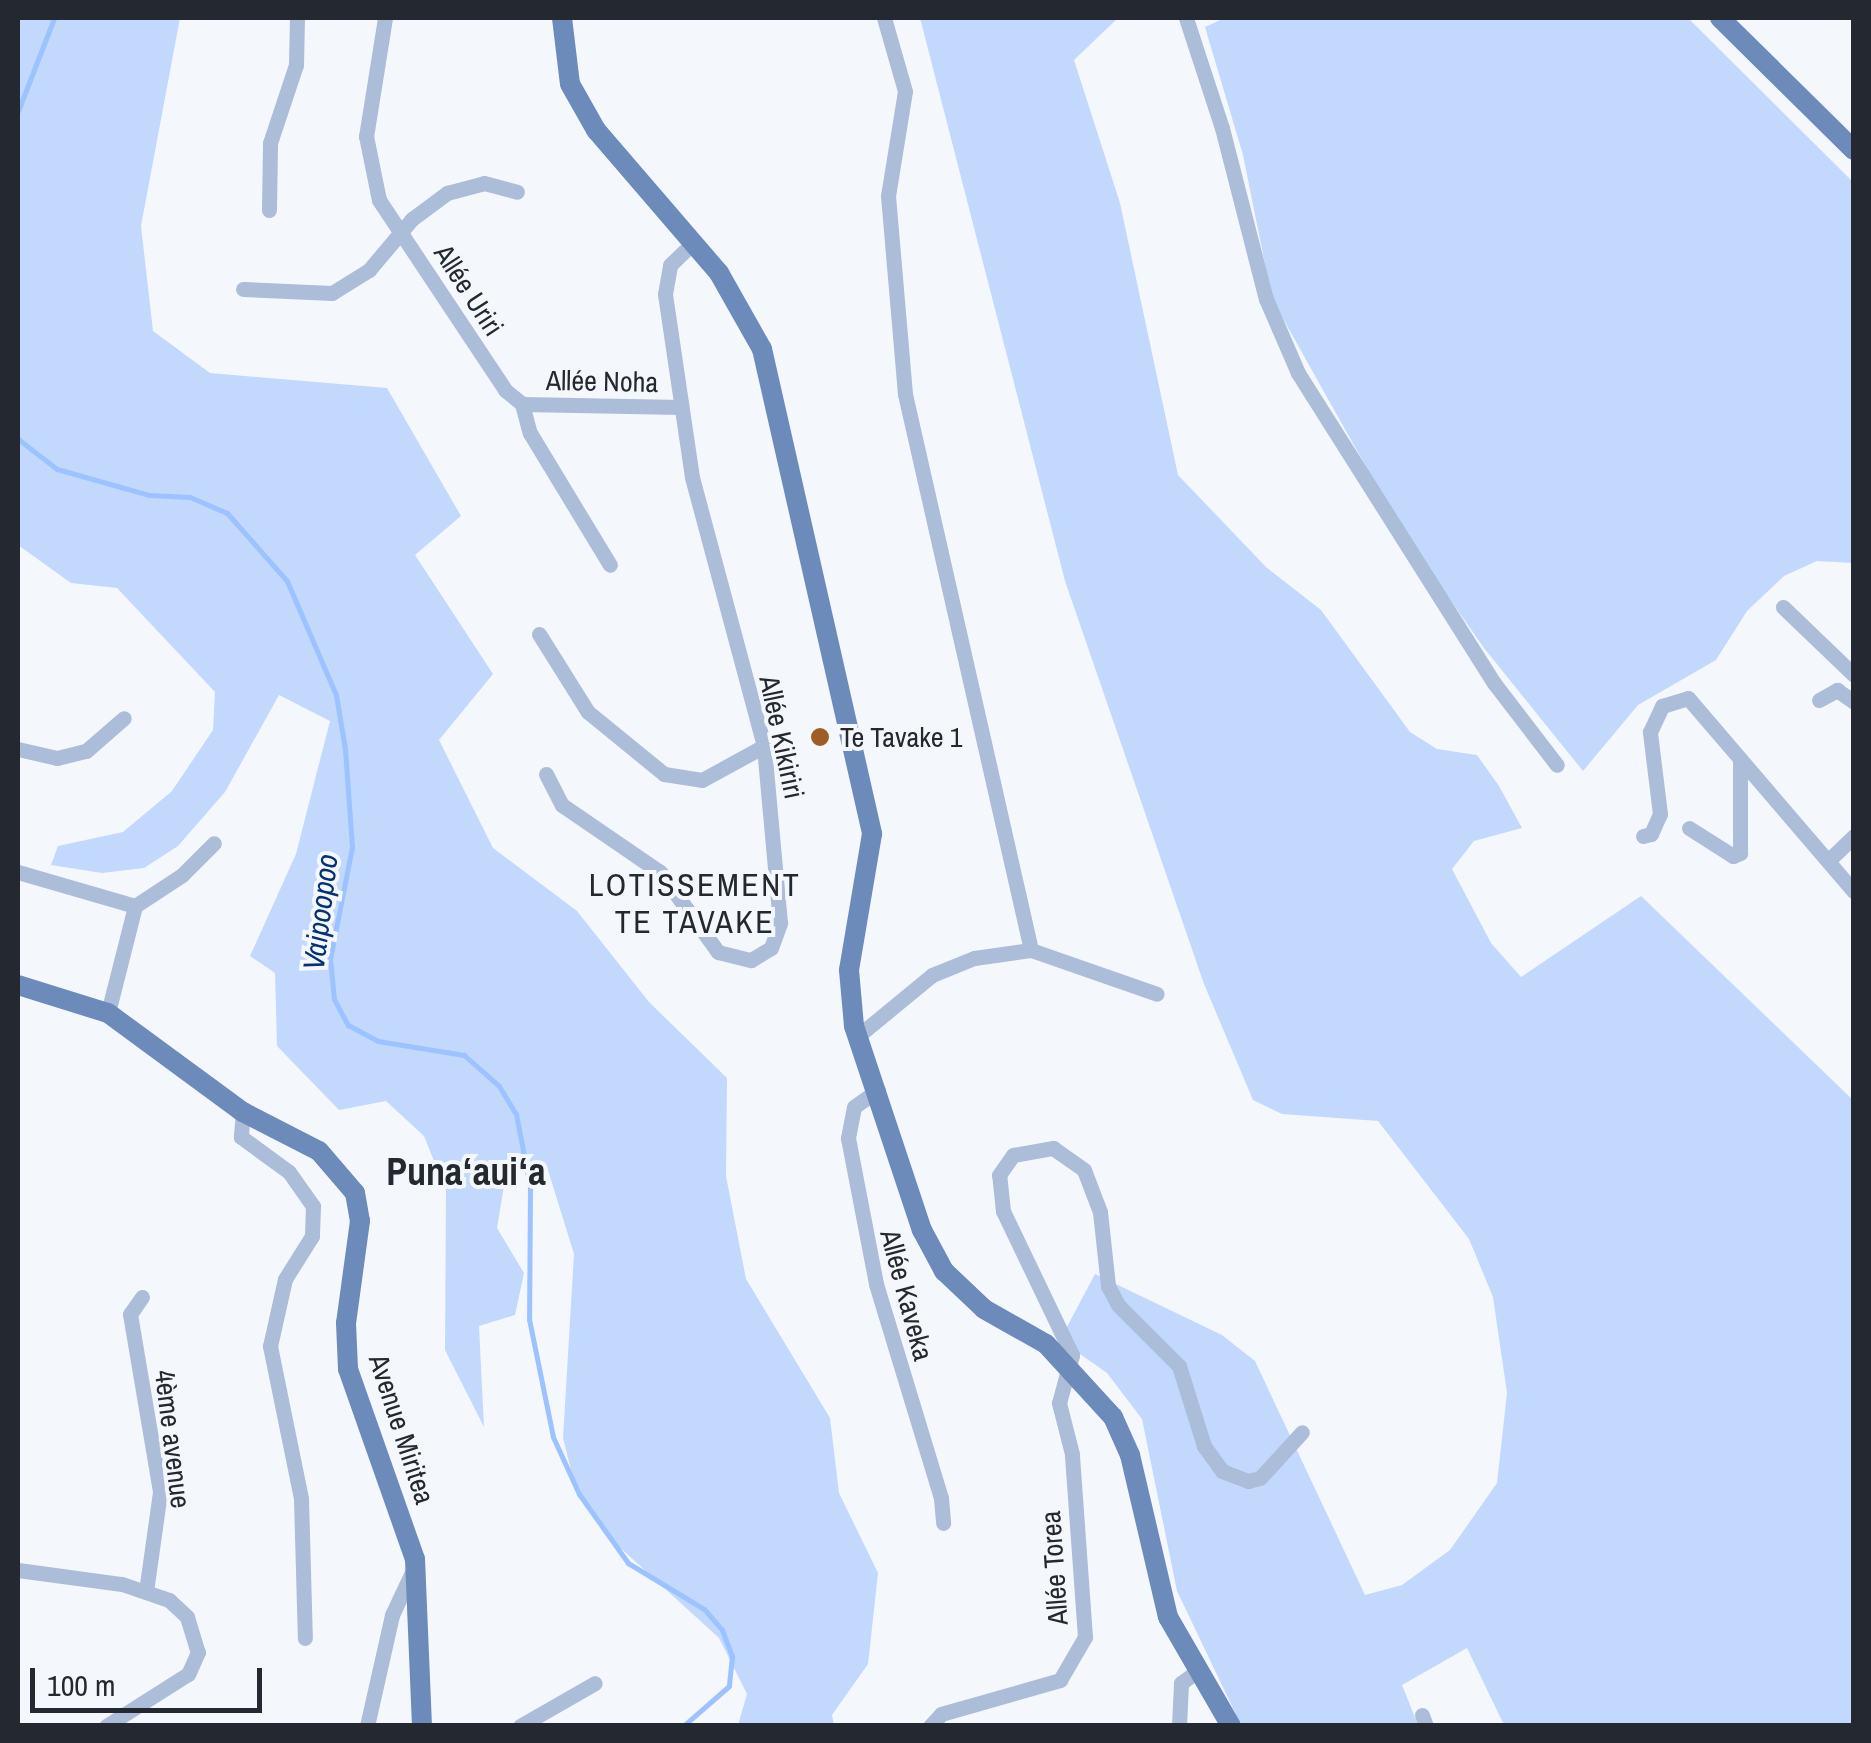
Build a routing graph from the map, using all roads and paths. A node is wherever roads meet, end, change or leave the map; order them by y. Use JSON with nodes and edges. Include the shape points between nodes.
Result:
{"nodes":[{"id":1,"x":297,"y":18,"type":"edge"},
{"id":2,"x":385,"y":18,"type":"edge"},
{"id":3,"x":562,"y":18,"type":"edge"},
{"id":4,"x":884,"y":18,"type":"edge"},
{"id":5,"x":1186,"y":18,"type":"edge"},
{"id":6,"x":1720,"y":18,"type":"edge"},
{"id":7,"x":1854,"y":150,"type":"edge"},
{"id":8,"x":517,"y":192,"type":"dead end"},
{"id":9,"x":269,"y":210,"type":"dead end"},
{"id":10,"x":402,"y":234,"type":"junction"},
{"id":11,"x":693,"y":243,"type":"junction"},
{"id":12,"x":243,"y":289,"type":"dead end"},
{"id":13,"x":522,"y":404,"type":"junction"},
{"id":14,"x":681,"y":407,"type":"junction"},
{"id":15,"x":610,"y":565,"type":"dead end"},
{"id":16,"x":1782,"y":607,"type":"dead end"},
{"id":17,"x":539,"y":634,"type":"dead end"},
{"id":18,"x":1854,"y":674,"type":"edge"},
{"id":19,"x":1819,"y":700,"type":"dead end"},
{"id":20,"x":1854,"y":702,"type":"edge"},
{"id":21,"x":124,"y":718,"type":"dead end"},
{"id":22,"x":764,"y":746,"type":"junction"},
{"id":23,"x":18,"y":749,"type":"edge"},
{"id":24,"x":1740,"y":759,"type":"junction"},
{"id":25,"x":1558,"y":765,"type":"dead end"},
{"id":26,"x":546,"y":774,"type":"dead end"},
{"id":27,"x":1689,"y":828,"type":"dead end"},
{"id":28,"x":1642,"y":836,"type":"dead end"},
{"id":29,"x":1854,"y":836,"type":"edge"},
{"id":30,"x":214,"y":843,"type":"dead end"},
{"id":31,"x":1828,"y":861,"type":"junction"},
{"id":32,"x":18,"y":872,"type":"edge"},
{"id":33,"x":1854,"y":892,"type":"edge"},
{"id":34,"x":135,"y":906,"type":"junction"},
{"id":35,"x":1031,"y":950,"type":"junction"},
{"id":36,"x":18,"y":985,"type":"edge"},
{"id":37,"x":1157,"y":994,"type":"dead end"},
{"id":38,"x":108,"y":1013,"type":"junction"},
{"id":39,"x":858,"y":1036,"type":"junction"},
{"id":40,"x":878,"y":1090,"type":"junction"},
{"id":41,"x":244,"y":1112,"type":"junction"},
{"id":42,"x":142,"y":1297,"type":"dead end"},
{"id":43,"x":1072,"y":1369,"type":"junction"},
{"id":44,"x":1302,"y":1432,"type":"dead end"},
{"id":45,"x":942,"y":1523,"type":"dead end"},
{"id":46,"x":416,"y":1560,"type":"junction"},
{"id":47,"x":18,"y":1570,"type":"edge"},
{"id":48,"x":146,"y":1591,"type":"junction"},
{"id":49,"x":305,"y":1638,"type":"dead end"},
{"id":50,"x":1200,"y":1669,"type":"junction"},
{"id":51,"x":595,"y":1683,"type":"dead end"},
{"id":52,"x":106,"y":1726,"type":"edge"},
{"id":53,"x":367,"y":1726,"type":"edge"},
{"id":54,"x":422,"y":1726,"type":"edge"},
{"id":55,"x":520,"y":1726,"type":"edge"},
{"id":56,"x":930,"y":1726,"type":"edge"},
{"id":57,"x":1179,"y":1726,"type":"edge"},
{"id":58,"x":1231,"y":1726,"type":"edge"}],
"edges":[{"from":1,"to":9,"type":"street","via":[[296,65],[270,143]]},
{"from":2,"to":10,"type":"street","name":"Allée Uriri","via":[[366,136],[379,200]]},
{"from":3,"to":11,"type":"main road","via":[[570,84],[596,130]]},
{"from":4,"to":35,"type":"street","via":[[905,91],[888,196],[905,394]]},
{"from":5,"to":25,"type":"street","via":[[1266,299],[1298,373],[1494,683]]},
{"from":6,"to":7,"type":"main road"},
{"from":8,"to":10,"type":"street","via":[[465,185],[430,204]]},
{"from":10,"to":12,"type":"street","via":[[359,278],[332,293]]},
{"from":10,"to":13,"type":"street","name":"Allée Uriri","via":[[505,390]]},
{"from":11,"to":14,"type":"street","name":"Allée Kikiriri","via":[[666,278]]},
{"from":11,"to":39,"type":"main road","via":[[719,273],[762,349],[872,834],[850,970]]},
{"from":13,"to":14,"type":"street","name":"Allée Noha"},
{"from":13,"to":15,"type":"street","name":"Allée Uriri","via":[[530,433]]},
{"from":14,"to":22,"type":"street","name":"Allée Kikiriri","via":[[692,477]]},
{"from":16,"to":18,"type":"street"},
{"from":17,"to":22,"type":"street","via":[[588,712],[664,774],[706,779]]},
{"from":19,"to":20,"type":"street","via":[[1837,690]]},
{"from":21,"to":23,"type":"street","via":[[86,752],[57,758]]},
{"from":22,"to":26,"type":"street","name":"Allée Kikiriri","via":[[780,923],[770,948],[751,960],[718,952],[660,872],[562,805]]},
{"from":24,"to":27,"type":"street","via":[[1740,853],[1733,856]]},
{"from":24,"to":28,"type":"street","via":[[1688,698],[1662,706],[1650,732],[1660,814],[1651,834]]},
{"from":24,"to":31,"type":"street"},
{"from":29,"to":31,"type":"street"},
{"from":30,"to":34,"type":"street"},
{"from":31,"to":33,"type":"street"},
{"from":32,"to":34,"type":"street"},
{"from":34,"to":38,"type":"street"},
{"from":35,"to":37,"type":"street"},
{"from":35,"to":39,"type":"street","via":[[974,958],[932,975]]},
{"from":36,"to":38,"type":"main road","name":"Avenue Miritea"},
{"from":38,"to":41,"type":"main road","name":"Avenue Miritea"},
{"from":39,"to":40,"type":"main road"},
{"from":40,"to":43,"type":"main road","via":[[922,1230],[944,1271],[984,1309],[1046,1344]]},
{"from":40,"to":45,"type":"street","name":"Allée Kaveka","via":[[854,1107],[848,1138],[878,1292],[941,1498]]},
{"from":41,"to":46,"type":"main road","name":"Avenue Miritea","via":[[318,1151],[356,1196],[360,1222],[346,1323],[348,1369]]},
{"from":41,"to":49,"type":"street","via":[[241,1138],[289,1172],[313,1206],[312,1236],[284,1279],[270,1346],[301,1499]]},
{"from":42,"to":48,"type":"street","name":"4ème avenue","via":[[130,1314],[160,1502]]},
{"from":43,"to":44,"type":"street","via":[[1068,1340],[1036,1287],[998,1188],[1004,1162],[1034,1146],[1066,1154],[1094,1187],[1108,1286],[1118,1305],[1179,1366],[1210,1459],[1248,1481],[1269,1472]]},
{"from":43,"to":50,"type":"main road","via":[[1113,1417],[1130,1455],[1168,1618]]},
{"from":43,"to":56,"type":"street","name":"Allée Torea","via":[[1059,1402],[1072,1454],[1082,1647],[1060,1680],[941,1714]]},
{"from":46,"to":53,"type":"street","via":[[392,1615]]},
{"from":46,"to":54,"type":"main road","name":"Avenue Miritea"},
{"from":47,"to":48,"type":"street","via":[[66,1572]]},
{"from":48,"to":52,"type":"street","via":[[187,1617],[196,1663],[164,1694]]},
{"from":50,"to":57,"type":"street","via":[[1181,1683]]},
{"from":50,"to":58,"type":"main road"},
{"from":51,"to":55,"type":"street"}]}
